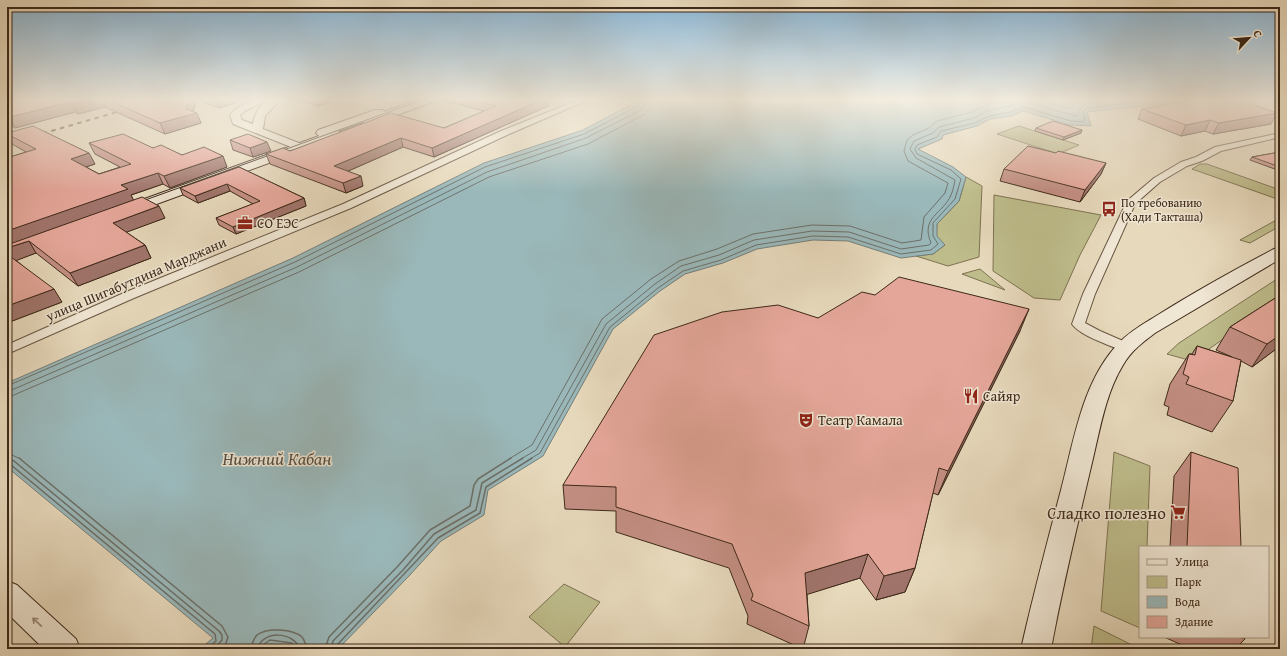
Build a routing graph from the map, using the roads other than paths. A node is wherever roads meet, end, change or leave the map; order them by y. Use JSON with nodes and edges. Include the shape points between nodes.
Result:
{"nodes":[{"id":1,"x":262,"y":131,"type":"edge"},
{"id":2,"x":333,"y":131,"type":"edge"},
{"id":3,"x":338,"y":131,"type":"edge"},
{"id":4,"x":510,"y":131,"type":"edge"},
{"id":5,"x":1280,"y":135,"type":"edge"},
{"id":6,"x":295,"y":145,"type":"junction"},
{"id":7,"x":112,"y":211,"type":"edge"},
{"id":8,"x":1280,"y":252,"type":"edge"},
{"id":9,"x":1125,"y":347,"type":"junction"},
{"id":10,"x":7,"y":350,"type":"edge"},
{"id":11,"x":7,"y":594,"type":"edge"},
{"id":12,"x":65,"y":649,"type":"edge"},
{"id":13,"x":1036,"y":649,"type":"edge"}],
"edges":[{"from":1,"to":6,"type":"street"},
{"from":2,"to":6,"type":"main road"},
{"from":3,"to":6,"type":"main road"},
{"from":4,"to":10,"type":"street","name":"улица Шигабутдина Марджани","via":[[347,206],[130,295]]},
{"from":5,"to":9,"type":"street","via":[[1218,148],[1157,180],[1131,202],[1078,324]]},
{"from":6,"to":7,"type":"main road"},
{"from":8,"to":9,"type":"main road","via":[[1222,284],[1149,329]]},
{"from":9,"to":13,"type":"main road","via":[[1111,368],[1094,410],[1047,595]]},
{"from":12,"to":11,"type":"main road","one_way":true}]}
